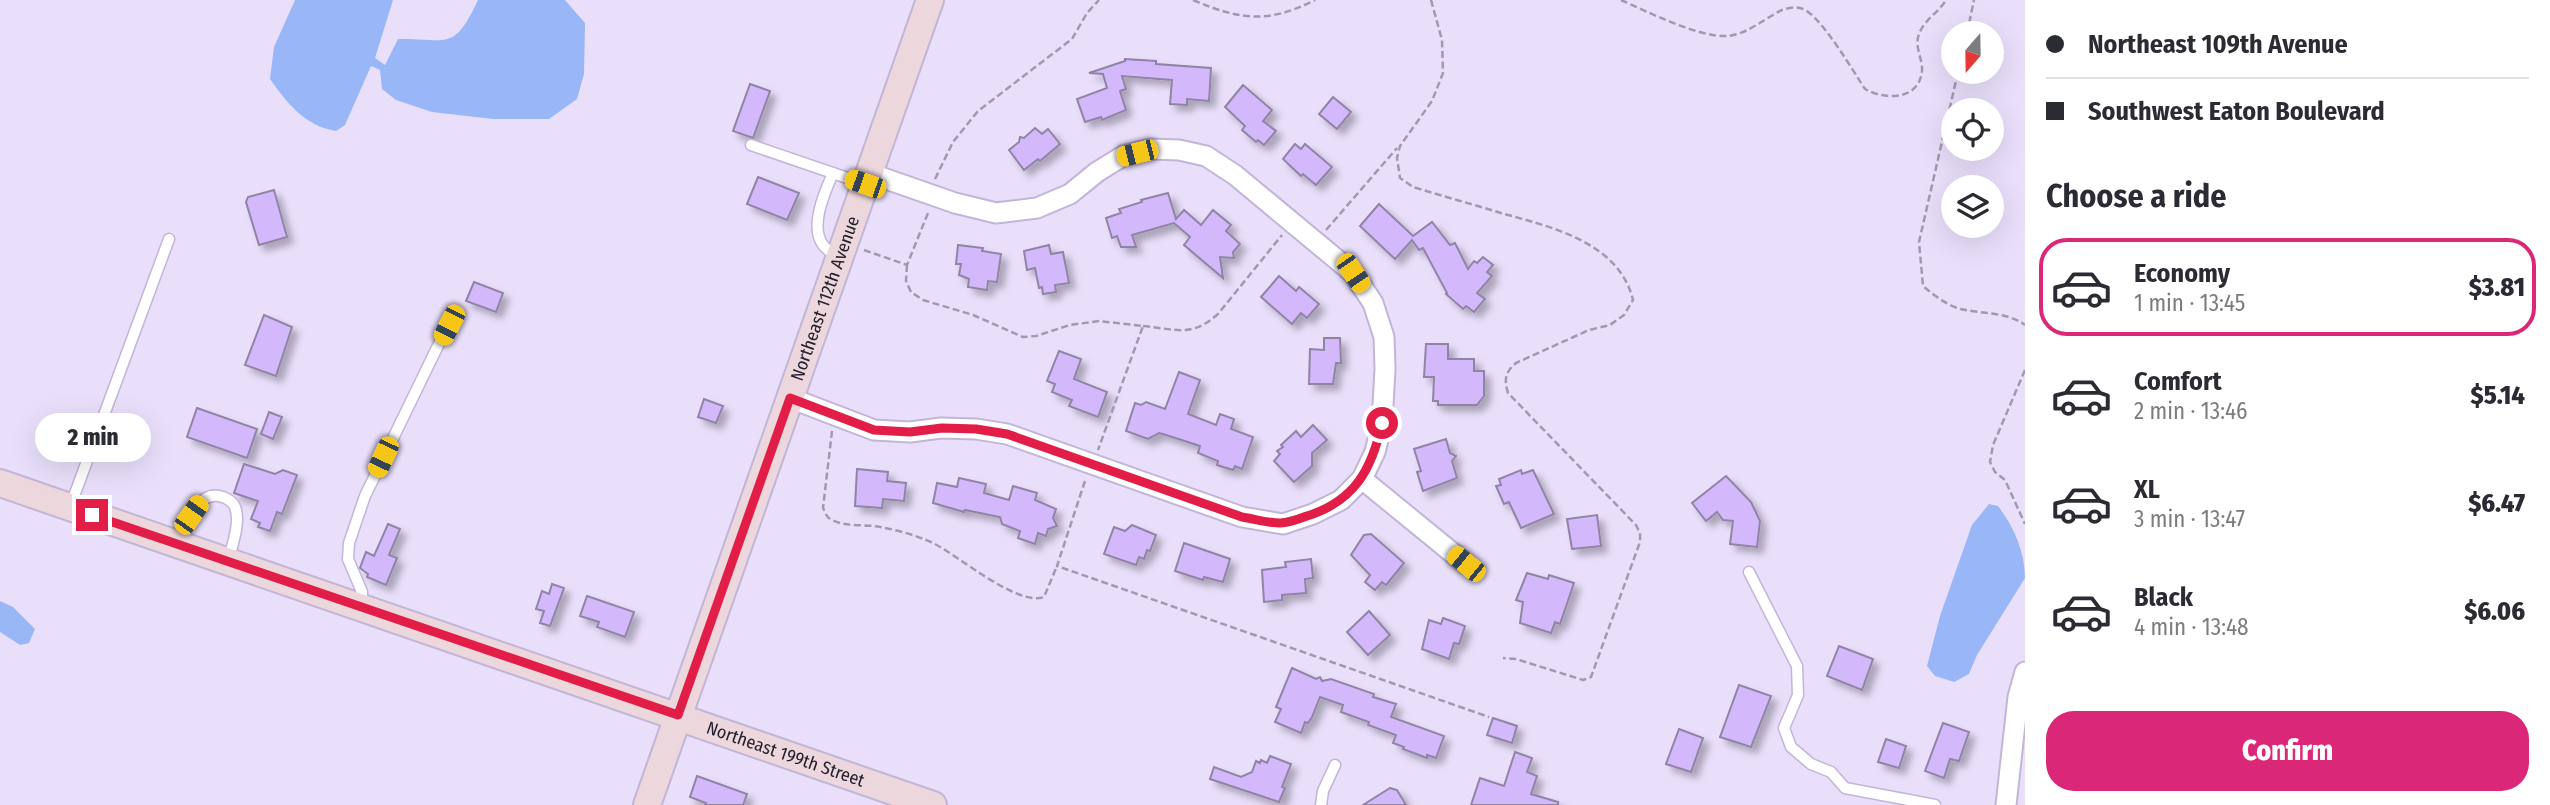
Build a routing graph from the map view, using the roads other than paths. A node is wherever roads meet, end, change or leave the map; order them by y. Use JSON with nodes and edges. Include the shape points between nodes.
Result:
{"nodes":[{"id":1,"x":930,"y":0,"type":"edge"},
{"id":2,"x":751,"y":145,"type":"dead end"},
{"id":3,"x":833,"y":173,"type":"junction"},
{"id":4,"x":867,"y":178,"type":"junction"},
{"id":5,"x":169,"y":239,"type":"dead end"},
{"id":6,"x":842,"y":251,"type":"junction"},
{"id":7,"x":449,"y":325,"type":"dead end"},
{"id":8,"x":790,"y":398,"type":"junction"},
{"id":9,"x":1362,"y":479,"type":"junction"},
{"id":10,"x":0,"y":483,"type":"edge"},
{"id":11,"x":70,"y":508,"type":"junction"},
{"id":12,"x":181,"y":545,"type":"junction"},
{"id":13,"x":228,"y":561,"type":"junction"},
{"id":14,"x":1466,"y":564,"type":"dead end"},
{"id":15,"x":1749,"y":572,"type":"dead end"},
{"id":16,"x":362,"y":607,"type":"junction"},
{"id":17,"x":2025,"y":672,"type":"edge"},
{"id":18,"x":678,"y":715,"type":"junction"},
{"id":19,"x":1335,"y":765,"type":"dead end"},
{"id":20,"x":891,"y":798,"type":"edge"},
{"id":21,"x":647,"y":805,"type":"edge"},
{"id":22,"x":933,"y":805,"type":"edge"},
{"id":23,"x":1321,"y":805,"type":"edge"},
{"id":24,"x":1935,"y":805,"type":"edge"},
{"id":25,"x":2006,"y":805,"type":"edge"}],
"edges":[{"from":1,"to":4,"type":"main road","name":"Northeast 112th Avenue"},
{"from":2,"to":3,"type":"lane"},
{"from":3,"to":4,"type":"lane"},
{"from":3,"to":6,"type":"lane","via":[[818,210],[819,231],[822,244]]},
{"from":4,"to":6,"type":"main road","name":"Northeast 112th Avenue"},
{"from":4,"to":9,"type":"street","via":[[996,213],[1037,208],[1070,194],[1123,156],[1151,149],[1179,149],[1206,156],[1353,273],[1373,303],[1384,337],[1382,423],[1376,452]]},
{"from":5,"to":11,"type":"lane"},
{"from":6,"to":8,"type":"main road","name":"Northeast 112th Avenue"},
{"from":7,"to":16,"type":"lane","via":[[370,486],[349,543],[348,559],[362,592]]},
{"from":8,"to":9,"type":"street","via":[[874,430],[976,429],[1007,434],[1242,517],[1283,524],[1340,500]]},
{"from":8,"to":18,"type":"main road","name":"Northeast 112th Avenue"},
{"from":9,"to":14,"type":"street"},
{"from":10,"to":11,"type":"main road","name":"Northeast 199th Street"},
{"from":11,"to":12,"type":"main road","name":"Northeast 199th Street"},
{"from":12,"to":13,"type":"main road","name":"Northeast 199th Street"},
{"from":12,"to":13,"type":"lane","via":[[200,503],[219,495],[236,507]]},
{"from":13,"to":16,"type":"main road","name":"Northeast 199th Street"},
{"from":15,"to":24,"type":"lane","via":[[1797,666],[1798,695],[1784,728],[1791,747],[1811,764],[1831,772],[1845,788]]},
{"from":16,"to":18,"type":"main road","name":"Northeast 199th Street"},
{"from":17,"to":25,"type":"street"},
{"from":18,"to":20,"type":"main road","name":"Northeast 199th Street"},
{"from":18,"to":21,"type":"main road","name":"Northeast 112th Avenue"},
{"from":19,"to":23,"type":"lane"},
{"from":20,"to":22,"type":"main road","name":"Northeast 199th Street"}]}
